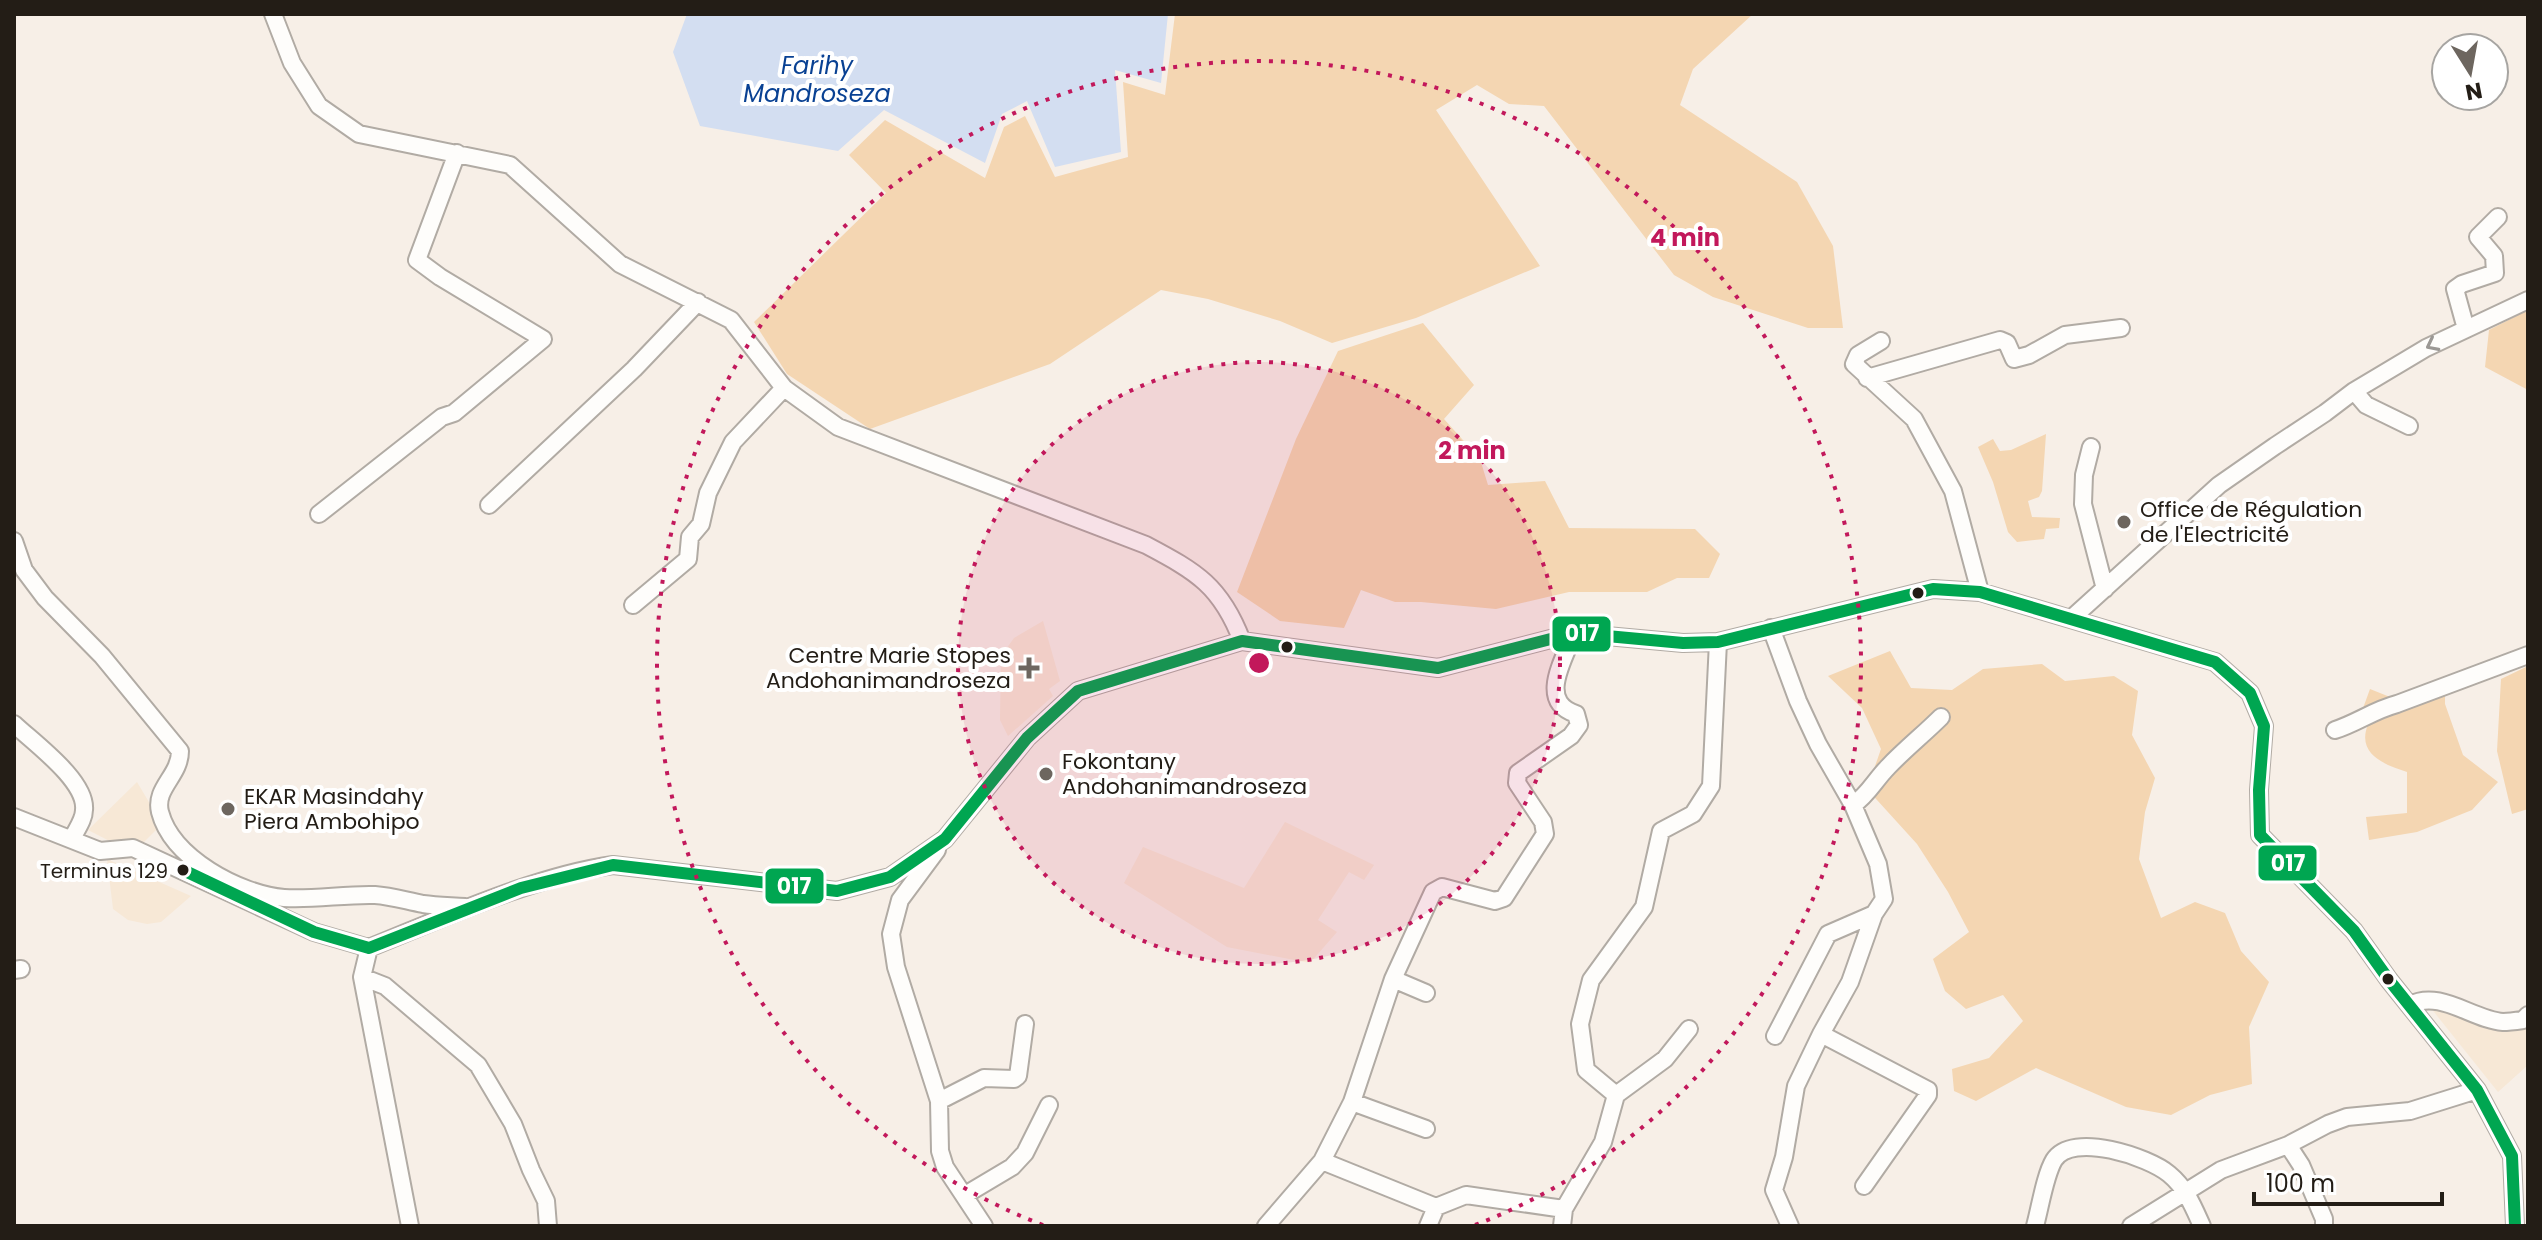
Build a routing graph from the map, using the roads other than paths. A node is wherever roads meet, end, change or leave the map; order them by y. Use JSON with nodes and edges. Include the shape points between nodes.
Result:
{"nodes":[{"id":1,"x":273,"y":14,"type":"edge"},
{"id":2,"x":457,"y":153,"type":"junction"},
{"id":3,"x":2498,"y":217,"type":"dead end"},
{"id":4,"x":2528,"y":300,"type":"edge"},
{"id":5,"x":698,"y":302,"type":"junction"},
{"id":6,"x":2121,"y":328,"type":"dead end"},
{"id":7,"x":2466,"y":329,"type":"junction"},
{"id":8,"x":1881,"y":341,"type":"dead end"},
{"id":9,"x":1867,"y":378,"type":"junction"},
{"id":10,"x":784,"y":388,"type":"junction"},
{"id":11,"x":2354,"y":391,"type":"junction"},
{"id":12,"x":2409,"y":426,"type":"dead end"},
{"id":13,"x":2091,"y":447,"type":"dead end"},
{"id":14,"x":489,"y":505,"type":"dead end"},
{"id":15,"x":319,"y":514,"type":"dead end"},
{"id":16,"x":14,"y":541,"type":"edge"},
{"id":17,"x":2105,"y":589,"type":"junction"},
{"id":18,"x":1980,"y":592,"type":"junction"},
{"id":19,"x":633,"y":605,"type":"dead end"},
{"id":20,"x":2072,"y":618,"type":"junction"},
{"id":21,"x":1771,"y":628,"type":"junction"},
{"id":22,"x":1574,"y":633,"type":"junction"},
{"id":23,"x":1242,"y":641,"type":"junction"},
{"id":24,"x":1718,"y":642,"type":"junction"},
{"id":25,"x":2528,"y":655,"type":"edge"},
{"id":26,"x":1941,"y":717,"type":"dead end"},
{"id":27,"x":14,"y":724,"type":"edge"},
{"id":28,"x":2335,"y":730,"type":"dead end"},
{"id":29,"x":1853,"y":805,"type":"junction"},
{"id":30,"x":14,"y":817,"type":"edge"},
{"id":31,"x":72,"y":839,"type":"junction"},
{"id":32,"x":945,"y":839,"type":"junction"},
{"id":33,"x":471,"y":907,"type":"junction"},
{"id":34,"x":1874,"y":914,"type":"junction"},
{"id":35,"x":369,"y":948,"type":"junction"},
{"id":36,"x":362,"y":977,"type":"junction"},
{"id":37,"x":1393,"y":979,"type":"junction"},
{"id":38,"x":1426,"y":993,"type":"dead end"},
{"id":39,"x":2410,"y":1005,"type":"junction"},
{"id":40,"x":2528,"y":1015,"type":"edge"},
{"id":41,"x":1025,"y":1024,"type":"dead end"},
{"id":42,"x":1689,"y":1029,"type":"dead end"},
{"id":43,"x":1821,"y":1034,"type":"junction"},
{"id":44,"x":1775,"y":1036,"type":"dead end"},
{"id":45,"x":2477,"y":1090,"type":"junction"},
{"id":46,"x":1616,"y":1095,"type":"junction"},
{"id":47,"x":939,"y":1101,"type":"junction"},
{"id":48,"x":1352,"y":1102,"type":"junction"},
{"id":49,"x":1049,"y":1105,"type":"dead end"},
{"id":50,"x":1426,"y":1129,"type":"dead end"},
{"id":51,"x":2288,"y":1145,"type":"junction"},
{"id":52,"x":1322,"y":1161,"type":"junction"},
{"id":53,"x":1864,"y":1186,"type":"dead end"},
{"id":54,"x":2186,"y":1190,"type":"junction"},
{"id":55,"x":965,"y":1195,"type":"junction"},
{"id":56,"x":1436,"y":1207,"type":"junction"},
{"id":57,"x":1563,"y":1218,"type":"edge"},
{"id":58,"x":410,"y":1226,"type":"edge"},
{"id":59,"x":548,"y":1226,"type":"edge"},
{"id":60,"x":984,"y":1226,"type":"edge"},
{"id":61,"x":1266,"y":1226,"type":"edge"},
{"id":62,"x":1428,"y":1226,"type":"edge"},
{"id":63,"x":1790,"y":1226,"type":"edge"},
{"id":64,"x":2035,"y":1226,"type":"edge"},
{"id":65,"x":2131,"y":1226,"type":"edge"},
{"id":66,"x":2202,"y":1226,"type":"edge"},
{"id":67,"x":2324,"y":1226,"type":"edge"},
{"id":68,"x":2515,"y":1226,"type":"edge"}],
"edges":[{"from":1,"to":2,"type":"street","via":[[292,63],[319,106],[359,134]]},
{"from":2,"to":5,"type":"street","via":[[510,165],[620,264]]},
{"from":2,"to":15,"type":"street","via":[[417,260],[543,339]]},
{"from":3,"to":7,"type":"street","via":[[2478,237],[2494,256],[2495,273],[2455,289]]},
{"from":4,"to":7,"type":"street"},
{"from":5,"to":10,"type":"street","via":[[731,320]]},
{"from":5,"to":14,"type":"street"},
{"from":6,"to":9,"type":"street","via":[[2065,335],[2014,359],[2000,340]]},
{"from":7,"to":11,"type":"street","one_way":true},
{"from":8,"to":9,"type":"street","via":[[1854,360]]},
{"from":9,"to":18,"type":"street","via":[[1914,419],[1953,491]]},
{"from":10,"to":19,"type":"street","via":[[733,442],[708,493],[701,524],[690,537],[688,559]]},
{"from":10,"to":23,"type":"street","via":[[838,427],[1146,545],[1184,565],[1212,586]]},
{"from":11,"to":12,"type":"street","via":[[2366,405]]},
{"from":11,"to":17,"type":"street","via":[[2219,485]]},
{"from":13,"to":17,"type":"street","via":[[2083,504]]},
{"from":16,"to":33,"type":"street","via":[[24,570],[45,598],[102,656],[180,751],[180,764],[162,791],[160,813],[187,854],[204,868],[283,898],[377,895]]},
{"from":17,"to":20,"type":"street"},
{"from":18,"to":20,"type":"street"},
{"from":18,"to":21,"type":"street","via":[[1933,589]]},
{"from":20,"to":39,"type":"street","via":[[2215,662],[2250,693],[2264,726],[2260,835],[2354,931]]},
{"from":21,"to":24,"type":"street"},
{"from":21,"to":29,"type":"street","via":[[1798,701]]},
{"from":22,"to":23,"type":"street","via":[[1438,668]]},
{"from":22,"to":24,"type":"street"},
{"from":22,"to":37,"type":"street","via":[[1555,691],[1557,703],[1576,714],[1579,725],[1517,777],[1545,834],[1504,898],[1495,901],[1442,887],[1433,892]]},
{"from":23,"to":32,"type":"street","via":[[1078,691],[1027,738]]},
{"from":24,"to":46,"type":"street","via":[[1711,786],[1693,814],[1661,831],[1644,907],[1591,980],[1580,1024],[1586,1070]]},
{"from":25,"to":28,"type":"street","via":[[2377,709]]},
{"from":26,"to":29,"type":"street"},
{"from":27,"to":31,"type":"street","via":[[84,797],[85,813]]},
{"from":29,"to":34,"type":"street","via":[[1878,864],[1884,899]]},
{"from":30,"to":31,"type":"street"},
{"from":31,"to":35,"type":"street","via":[[100,851],[133,848],[314,932]]},
{"from":32,"to":33,"type":"street","via":[[890,877],[837,891],[613,865],[579,870]]},
{"from":32,"to":47,"type":"street","via":[[900,900],[891,934],[896,967]]},
{"from":33,"to":35,"type":"street"},
{"from":34,"to":43,"type":"street","via":[[1850,982]]},
{"from":34,"to":44,"type":"street","via":[[1828,934]]},
{"from":35,"to":36,"type":"street"},
{"from":36,"to":58,"type":"street"},
{"from":36,"to":59,"type":"street","via":[[385,986],[478,1065],[513,1124],[546,1201]]},
{"from":37,"to":38,"type":"street"},
{"from":37,"to":48,"type":"street"},
{"from":39,"to":40,"type":"street","via":[[2421,999],[2501,1022]]},
{"from":39,"to":45,"type":"street"},
{"from":41,"to":47,"type":"street","via":[[1018,1076],[984,1078]]},
{"from":42,"to":46,"type":"street","via":[[1665,1059]]},
{"from":43,"to":53,"type":"street","via":[[1928,1090]]},
{"from":43,"to":63,"type":"street","via":[[1796,1086],[1774,1190]]},
{"from":45,"to":51,"type":"street","via":[[2410,1111],[2347,1117]]},
{"from":45,"to":68,"type":"street","via":[[2512,1156]]},
{"from":46,"to":57,"type":"street","via":[[1603,1142]]},
{"from":47,"to":55,"type":"street","via":[[942,1159]]},
{"from":48,"to":50,"type":"street"},
{"from":48,"to":52,"type":"street"},
{"from":49,"to":55,"type":"street","via":[[1019,1160]]},
{"from":51,"to":54,"type":"street","via":[[2221,1170]]},
{"from":51,"to":67,"type":"street"},
{"from":52,"to":56,"type":"street"},
{"from":52,"to":61,"type":"street"},
{"from":54,"to":64,"type":"street","via":[[2144,1159],[2079,1146],[2053,1161]]},
{"from":54,"to":65,"type":"street"},
{"from":54,"to":66,"type":"street"},
{"from":55,"to":60,"type":"street"},
{"from":56,"to":57,"type":"street","via":[[1466,1195]]},
{"from":56,"to":62,"type":"street"}]}
